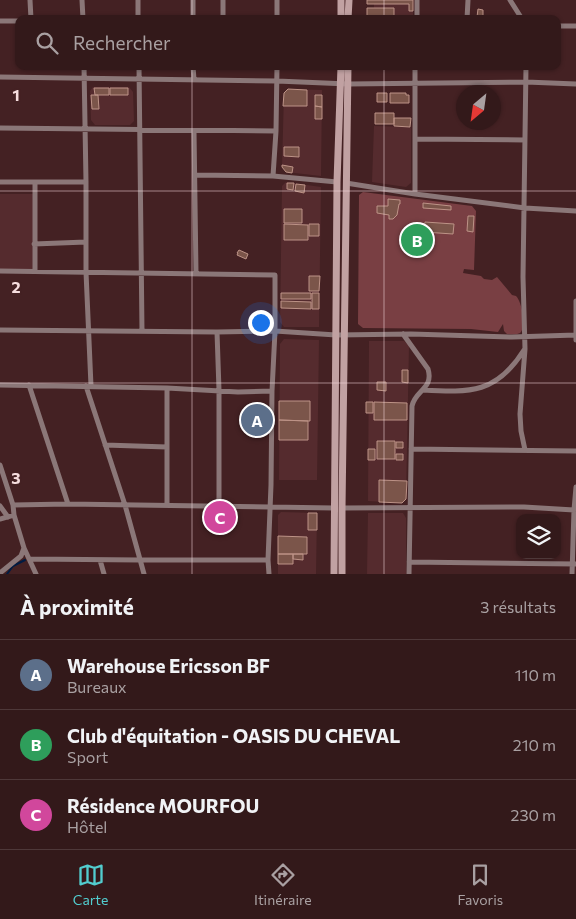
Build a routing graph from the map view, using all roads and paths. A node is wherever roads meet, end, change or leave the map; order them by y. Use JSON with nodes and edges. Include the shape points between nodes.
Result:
{"nodes":[{"id":1,"x":30,"y":0,"type":"edge"},
{"id":2,"x":82,"y":0,"type":"edge"},
{"id":3,"x":138,"y":0,"type":"edge"},
{"id":4,"x":193,"y":0,"type":"edge"},
{"id":5,"x":224,"y":0,"type":"edge"},
{"id":6,"x":277,"y":0,"type":"edge"},
{"id":7,"x":341,"y":0,"type":"edge"},
{"id":8,"x":349,"y":0,"type":"edge"},
{"id":9,"x":417,"y":0,"type":"edge"},
{"id":10,"x":468,"y":0,"type":"edge"},
{"id":11,"x":510,"y":0,"type":"edge"},
{"id":12,"x":31,"y":15,"type":"edge"},
{"id":13,"x":83,"y":15,"type":"edge"},
{"id":14,"x":138,"y":15,"type":"edge"},
{"id":15,"x":193,"y":15,"type":"edge"},
{"id":16,"x":223,"y":15,"type":"edge"},
{"id":17,"x":277,"y":15,"type":"edge"},
{"id":18,"x":340,"y":15,"type":"edge"},
{"id":19,"x":348,"y":15,"type":"edge"},
{"id":20,"x":417,"y":15,"type":"edge"},
{"id":21,"x":467,"y":15,"type":"edge"},
{"id":22,"x":519,"y":15,"type":"edge"},
{"id":23,"x":0,"y":21,"type":"edge"},
{"id":24,"x":15,"y":21,"type":"edge"},
{"id":25,"x":561,"y":26,"type":"edge"},
{"id":26,"x":576,"y":26,"type":"edge"},
{"id":27,"x":84,"y":70,"type":"edge"},
{"id":28,"x":139,"y":70,"type":"edge"},
{"id":29,"x":194,"y":70,"type":"edge"},
{"id":30,"x":277,"y":70,"type":"edge"},
{"id":31,"x":342,"y":70,"type":"edge"},
{"id":32,"x":347,"y":70,"type":"edge"},
{"id":33,"x":415,"y":70,"type":"edge"},
{"id":34,"x":526,"y":70,"type":"edge"},
{"id":35,"x":0,"y":77,"type":"edge"},
{"id":36,"x":84,"y":78,"type":"junction"},
{"id":37,"x":139,"y":79,"type":"junction"},
{"id":38,"x":194,"y":80,"type":"junction"},
{"id":39,"x":276,"y":81,"type":"junction"},
{"id":40,"x":526,"y":82,"type":"junction"},
{"id":41,"x":344,"y":84,"type":"junction"},
{"id":42,"x":414,"y":84,"type":"junction"},
{"id":43,"x":576,"y":84,"type":"edge"},
{"id":44,"x":0,"y":128,"type":"edge"},
{"id":45,"x":85,"y":129,"type":"junction"},
{"id":46,"x":140,"y":130,"type":"junction"},
{"id":47,"x":194,"y":131,"type":"junction"},
{"id":48,"x":276,"y":131,"type":"junction"},
{"id":49,"x":415,"y":139,"type":"junction"},
{"id":50,"x":525,"y":140,"type":"junction"},
{"id":51,"x":195,"y":175,"type":"junction"},
{"id":52,"x":274,"y":176,"type":"junction"},
{"id":53,"x":0,"y":182,"type":"edge"},
{"id":54,"x":34,"y":182,"type":"junction"},
{"id":55,"x":86,"y":182,"type":"junction"},
{"id":56,"x":337,"y":182,"type":"junction"},
{"id":57,"x":346,"y":183,"type":"junction"},
{"id":58,"x":414,"y":194,"type":"junction"},
{"id":59,"x":525,"y":208,"type":"junction"},
{"id":60,"x":576,"y":211,"type":"edge"},
{"id":61,"x":86,"y":242,"type":"junction"},
{"id":62,"x":34,"y":244,"type":"junction"},
{"id":63,"x":0,"y":271,"type":"edge"},
{"id":64,"x":35,"y":271,"type":"junction"},
{"id":65,"x":86,"y":272,"type":"junction"},
{"id":66,"x":142,"y":272,"type":"junction"},
{"id":67,"x":196,"y":273,"type":"junction"},
{"id":68,"x":576,"y":301,"type":"edge"},
{"id":69,"x":0,"y":330,"type":"edge"},
{"id":70,"x":89,"y":331,"type":"junction"},
{"id":71,"x":275,"y":331,"type":"junction"},
{"id":72,"x":142,"y":332,"type":"junction"},
{"id":73,"x":218,"y":332,"type":"junction"},
{"id":74,"x":345,"y":334,"type":"junction"},
{"id":75,"x":403,"y":334,"type":"junction"},
{"id":76,"x":336,"y":335,"type":"junction"},
{"id":77,"x":576,"y":335,"type":"edge"},
{"id":78,"x":524,"y":337,"type":"junction"},
{"id":79,"x":576,"y":340,"type":"edge"},
{"id":80,"x":525,"y":349,"type":"junction"},
{"id":81,"x":0,"y":385,"type":"edge"},
{"id":82,"x":29,"y":385,"type":"junction"},
{"id":83,"x":88,"y":386,"type":"junction"},
{"id":84,"x":167,"y":388,"type":"junction"},
{"id":85,"x":219,"y":390,"type":"junction"},
{"id":86,"x":424,"y":390,"type":"junction"},
{"id":87,"x":272,"y":391,"type":"junction"},
{"id":88,"x":105,"y":445,"type":"junction"},
{"id":89,"x":167,"y":447,"type":"junction"},
{"id":90,"x":411,"y":449,"type":"junction"},
{"id":91,"x":525,"y":450,"type":"junction"},
{"id":92,"x":576,"y":450,"type":"edge"},
{"id":93,"x":0,"y":464,"type":"edge"},
{"id":94,"x":576,"y":487,"type":"edge"},
{"id":95,"x":13,"y":504,"type":"junction"},
{"id":96,"x":68,"y":504,"type":"junction"},
{"id":97,"x":125,"y":505,"type":"junction"},
{"id":98,"x":167,"y":505,"type":"junction"},
{"id":99,"x":0,"y":506,"type":"edge"},
{"id":100,"x":219,"y":506,"type":"junction"},
{"id":101,"x":270,"y":506,"type":"junction"},
{"id":102,"x":334,"y":508,"type":"junction"},
{"id":103,"x":342,"y":508,"type":"junction"},
{"id":104,"x":410,"y":508,"type":"junction"},
{"id":105,"x":574,"y":510,"type":"junction"},
{"id":106,"x":14,"y":515,"type":"junction"},
{"id":107,"x":8,"y":516,"type":"junction"},
{"id":108,"x":0,"y":519,"type":"edge"},
{"id":109,"x":24,"y":548,"type":"junction"},
{"id":110,"x":29,"y":559,"type":"junction"},
{"id":111,"x":100,"y":560,"type":"junction"},
{"id":112,"x":140,"y":560,"type":"junction"},
{"id":113,"x":268,"y":560,"type":"junction"},
{"id":114,"x":409,"y":562,"type":"junction"},
{"id":115,"x":574,"y":564,"type":"edge"},
{"id":116,"x":0,"y":573,"type":"edge"},
{"id":117,"x":36,"y":574,"type":"edge"},
{"id":118,"x":104,"y":574,"type":"edge"},
{"id":119,"x":144,"y":574,"type":"edge"},
{"id":120,"x":269,"y":574,"type":"edge"},
{"id":121,"x":334,"y":574,"type":"edge"},
{"id":122,"x":342,"y":574,"type":"edge"},
{"id":123,"x":409,"y":574,"type":"edge"},
{"id":124,"x":572,"y":574,"type":"edge"}],
"edges":[{"from":1,"to":12,"type":"street"},
{"from":2,"to":13,"type":"street"},
{"from":3,"to":14,"type":"street"},
{"from":4,"to":15,"type":"street"},
{"from":5,"to":16,"type":"street"},
{"from":6,"to":17,"type":"street"},
{"from":7,"to":18,"type":"street"},
{"from":8,"to":19,"type":"street"},
{"from":9,"to":20,"type":"street"},
{"from":10,"to":21,"type":"street"},
{"from":11,"to":22,"type":"street"},
{"from":23,"to":24,"type":"street"},
{"from":25,"to":26,"type":"street"},
{"from":27,"to":36,"type":"street"},
{"from":28,"to":37,"type":"street"},
{"from":29,"to":38,"type":"street"},
{"from":30,"to":39,"type":"street"},
{"from":31,"to":41,"type":"street"},
{"from":32,"to":41,"type":"street"},
{"from":33,"to":42,"type":"street"},
{"from":34,"to":40,"type":"street"},
{"from":35,"to":36,"type":"street"},
{"from":36,"to":37,"type":"street"},
{"from":36,"to":45,"type":"street"},
{"from":37,"to":38,"type":"street"},
{"from":37,"to":46,"type":"street"},
{"from":38,"to":39,"type":"street"},
{"from":39,"to":41,"type":"street"},
{"from":39,"to":48,"type":"street"},
{"from":40,"to":42,"type":"street"},
{"from":40,"to":43,"type":"street"},
{"from":40,"to":50,"type":"street"},
{"from":41,"to":42,"type":"street"},
{"from":41,"to":56,"type":"street"},
{"from":41,"to":57,"type":"street"},
{"from":42,"to":49,"type":"street"},
{"from":44,"to":45,"type":"street"},
{"from":45,"to":46,"type":"street"},
{"from":45,"to":55,"type":"street"},
{"from":46,"to":47,"type":"street"},
{"from":46,"to":66,"type":"street"},
{"from":47,"to":48,"type":"street"},
{"from":47,"to":51,"type":"street"},
{"from":48,"to":52,"type":"street"},
{"from":49,"to":50,"type":"street"},
{"from":49,"to":58,"type":"street"},
{"from":50,"to":59,"type":"street"},
{"from":51,"to":52,"type":"street"},
{"from":51,"to":67,"type":"street"},
{"from":52,"to":56,"type":"street"},
{"from":53,"to":54,"type":"street"},
{"from":54,"to":55,"type":"street"},
{"from":54,"to":62,"type":"street"},
{"from":55,"to":61,"type":"street"},
{"from":56,"to":76,"type":"street"},
{"from":57,"to":58,"type":"street"},
{"from":57,"to":74,"type":"street"},
{"from":58,"to":59,"type":"street"},
{"from":59,"to":60,"type":"street"},
{"from":59,"to":78,"type":"street"},
{"from":61,"to":62,"type":"street"},
{"from":61,"to":65,"type":"street"},
{"from":62,"to":64,"type":"street"},
{"from":63,"to":64,"type":"street"},
{"from":64,"to":65,"type":"street"},
{"from":65,"to":66,"type":"street"},
{"from":65,"to":70,"type":"street"},
{"from":66,"to":67,"type":"street"},
{"from":66,"to":72,"type":"street"},
{"from":67,"to":71,"type":"street","via":[[275,275]]},
{"from":68,"to":77,"type":"street"},
{"from":69,"to":70,"type":"street"},
{"from":70,"to":72,"type":"street"},
{"from":70,"to":83,"type":"street"},
{"from":71,"to":73,"type":"street"},
{"from":71,"to":76,"type":"street"},
{"from":71,"to":87,"type":"street"},
{"from":72,"to":73,"type":"street"},
{"from":73,"to":85,"type":"street"},
{"from":74,"to":75,"type":"street"},
{"from":74,"to":76,"type":"street"},
{"from":74,"to":103,"type":"street"},
{"from":75,"to":78,"type":"street"},
{"from":75,"to":86,"type":"street","via":[[428,369],[430,376]]},
{"from":76,"to":102,"type":"street"},
{"from":77,"to":78,"type":"street"},
{"from":77,"to":79,"type":"street"},
{"from":78,"to":80,"type":"street"},
{"from":80,"to":86,"type":"street","via":[[513,366],[492,384],[461,391]]},
{"from":80,"to":91,"type":"street","via":[[520,414]]},
{"from":81,"to":82,"type":"street"},
{"from":82,"to":83,"type":"street"},
{"from":82,"to":96,"type":"street"},
{"from":83,"to":84,"type":"street"},
{"from":83,"to":88,"type":"street"},
{"from":84,"to":85,"type":"street"},
{"from":84,"to":89,"type":"street"},
{"from":85,"to":87,"type":"street"},
{"from":85,"to":100,"type":"street"},
{"from":86,"to":90,"type":"street","via":[[413,401]]},
{"from":87,"to":101,"type":"street"},
{"from":88,"to":89,"type":"street"},
{"from":88,"to":97,"type":"street"},
{"from":89,"to":98,"type":"street"},
{"from":90,"to":91,"type":"street"},
{"from":90,"to":104,"type":"street"},
{"from":91,"to":92,"type":"street"},
{"from":93,"to":95,"type":"street"},
{"from":94,"to":105,"type":"street"},
{"from":95,"to":96,"type":"street"},
{"from":95,"to":106,"type":"street"},
{"from":96,"to":97,"type":"street"},
{"from":97,"to":98,"type":"street"},
{"from":97,"to":112,"type":"street"},
{"from":98,"to":100,"type":"street"},
{"from":99,"to":107,"type":"street"},
{"from":100,"to":101,"type":"street"},
{"from":101,"to":102,"type":"street"},
{"from":101,"to":113,"type":"street"},
{"from":102,"to":121,"type":"street"},
{"from":103,"to":104,"type":"street"},
{"from":103,"to":122,"type":"street"},
{"from":104,"to":105,"type":"street"},
{"from":104,"to":114,"type":"street"},
{"from":105,"to":115,"type":"street"},
{"from":106,"to":107,"type":"street"},
{"from":106,"to":109,"type":"street"},
{"from":107,"to":108,"type":"street"},
{"from":109,"to":110,"type":"street"},
{"from":109,"to":116,"type":"street","via":[[21,556]]},
{"from":110,"to":111,"type":"street"},
{"from":110,"to":117,"type":"street"},
{"from":111,"to":112,"type":"street"},
{"from":111,"to":118,"type":"street"},
{"from":112,"to":113,"type":"street"},
{"from":112,"to":119,"type":"street"},
{"from":113,"to":120,"type":"street"},
{"from":114,"to":115,"type":"street"},
{"from":114,"to":123,"type":"street"},
{"from":115,"to":124,"type":"street"}]}
